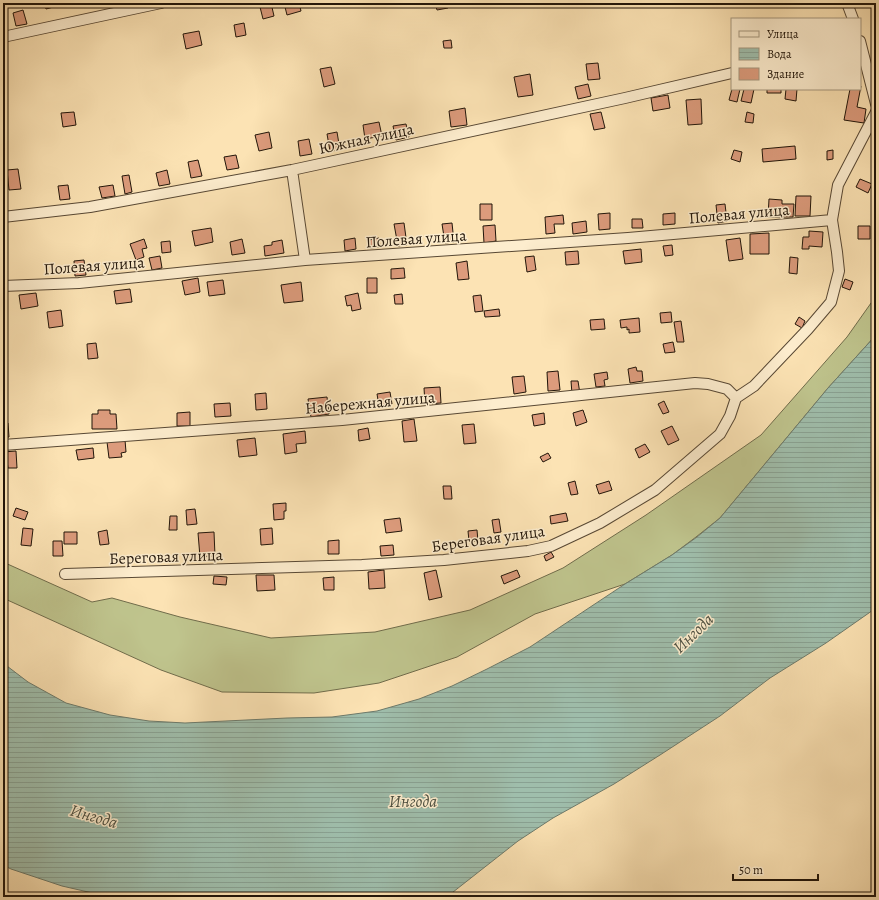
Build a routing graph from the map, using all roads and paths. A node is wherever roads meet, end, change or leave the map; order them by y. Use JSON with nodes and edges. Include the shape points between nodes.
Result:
{"nodes":[{"id":1,"x":161,"y":3,"type":"edge"},
{"id":2,"x":847,"y":3,"type":"edge"},
{"id":3,"x":853,"y":18,"type":"edge"},
{"id":4,"x":3,"y":37,"type":"edge"},
{"id":5,"x":861,"y":46,"type":"edge"},
{"id":6,"x":731,"y":73,"type":"edge"},
{"id":7,"x":876,"y":104,"type":"edge"},
{"id":8,"x":876,"y":112,"type":"edge"},
{"id":9,"x":292,"y":170,"type":"junction"},
{"id":10,"x":3,"y":217,"type":"edge"},
{"id":11,"x":832,"y":220,"type":"junction"},
{"id":12,"x":305,"y":260,"type":"junction"},
{"id":13,"x":3,"y":286,"type":"edge"},
{"id":14,"x":736,"y":398,"type":"junction"},
{"id":15,"x":3,"y":445,"type":"edge"},
{"id":16,"x":65,"y":574,"type":"dead end"}],
"edges":[{"from":1,"to":4,"type":"street"},
{"from":2,"to":3,"type":"street"},
{"from":5,"to":7,"type":"street"},
{"from":6,"to":9,"type":"street","name":"Южная улица"},
{"from":8,"to":11,"type":"street","via":[[838,185]]},
{"from":9,"to":10,"type":"street","name":"Южная улица","via":[[90,206]]},
{"from":9,"to":12,"type":"street"},
{"from":11,"to":12,"type":"street","name":"Полевая улица","via":[[628,238]]},
{"from":11,"to":14,"type":"street","via":[[839,271],[831,302],[754,386]]},
{"from":12,"to":13,"type":"street","name":"Полевая улица","via":[[79,283]]},
{"from":14,"to":15,"type":"street","name":"Набережная улица","via":[[726,389],[695,383],[342,420]]},
{"from":14,"to":16,"type":"street","name":"Береговая улица","via":[[720,434],[655,490],[600,523],[551,546],[444,560],[377,564]]}]}
